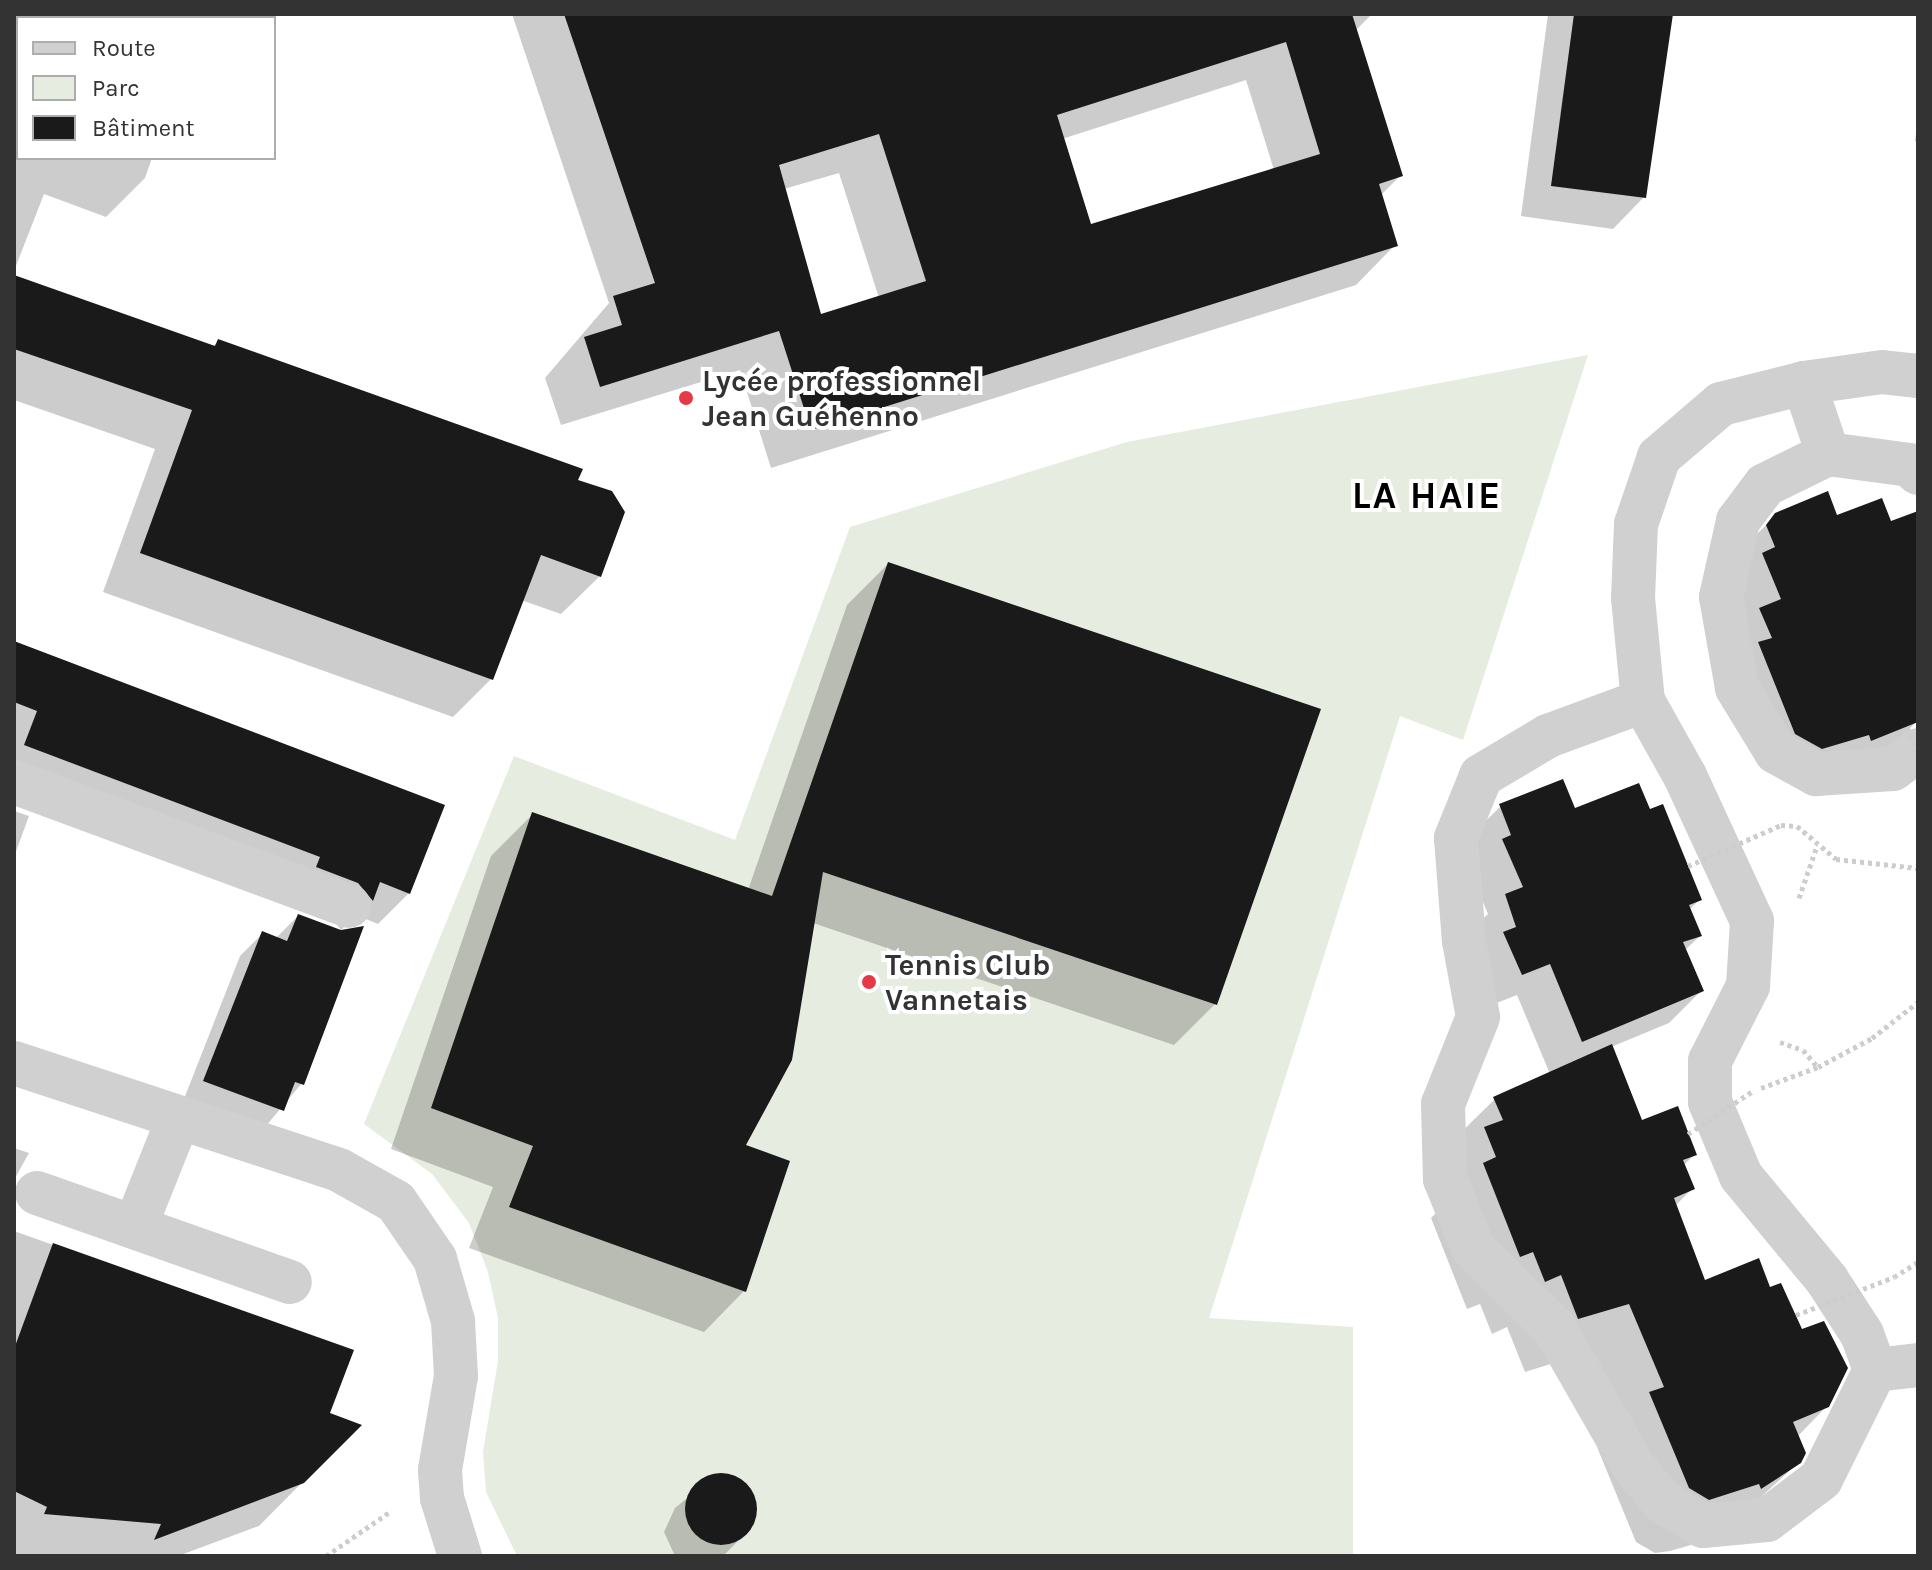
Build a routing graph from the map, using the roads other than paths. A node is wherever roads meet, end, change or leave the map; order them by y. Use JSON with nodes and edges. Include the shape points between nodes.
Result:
{"nodes":[{"id":1,"x":1918,"y":376,"type":"edge"},
{"id":2,"x":1804,"y":383,"type":"junction"},
{"id":3,"x":1828,"y":454,"type":"junction"},
{"id":4,"x":1918,"y":473,"type":"edge"},
{"id":5,"x":1643,"y":701,"type":"junction"},
{"id":6,"x":1914,"y":744,"type":"edge"},
{"id":7,"x":14,"y":782,"type":"edge"},
{"id":8,"x":349,"y":906,"type":"dead end"},
{"id":9,"x":14,"y":1063,"type":"edge"},
{"id":10,"x":179,"y":1117,"type":"junction"},
{"id":11,"x":37,"y":1193,"type":"dead end"},
{"id":12,"x":135,"y":1227,"type":"junction"},
{"id":13,"x":290,"y":1282,"type":"dead end"},
{"id":14,"x":1918,"y":1365,"type":"edge"},
{"id":15,"x":1875,"y":1370,"type":"junction"},
{"id":16,"x":460,"y":1556,"type":"edge"}],
"edges":[{"from":1,"to":2,"type":"street","via":[[1882,372]]},
{"from":2,"to":3,"type":"street"},
{"from":2,"to":5,"type":"street","via":[[1721,404],[1659,457],[1636,524],[1633,598]]},
{"from":3,"to":4,"type":"street","via":[[1910,465]]},
{"from":3,"to":6,"type":"street","via":[[1765,485],[1738,521],[1721,597],[1737,688],[1776,752],[1816,774],[1893,769]]},
{"from":5,"to":15,"type":"street","via":[[1685,776],[1752,921],[1748,986],[1710,1061],[1710,1102],[1741,1176],[1827,1280],[1862,1334]]},
{"from":5,"to":15,"type":"street","via":[[1548,736],[1481,776],[1456,838],[1464,941],[1478,1017],[1443,1104],[1445,1179],[1473,1248],[1555,1329],[1634,1467],[1662,1501],[1703,1526],[1767,1520],[1821,1479]]},
{"from":7,"to":8,"type":"street"},
{"from":9,"to":10,"type":"street"},
{"from":10,"to":12,"type":"street"},
{"from":10,"to":16,"type":"street","via":[[339,1170],[396,1202],[435,1259],[453,1321],[456,1376],[445,1424],[442,1498]]},
{"from":11,"to":12,"type":"street"},
{"from":12,"to":13,"type":"street"},
{"from":14,"to":15,"type":"street"}]}
